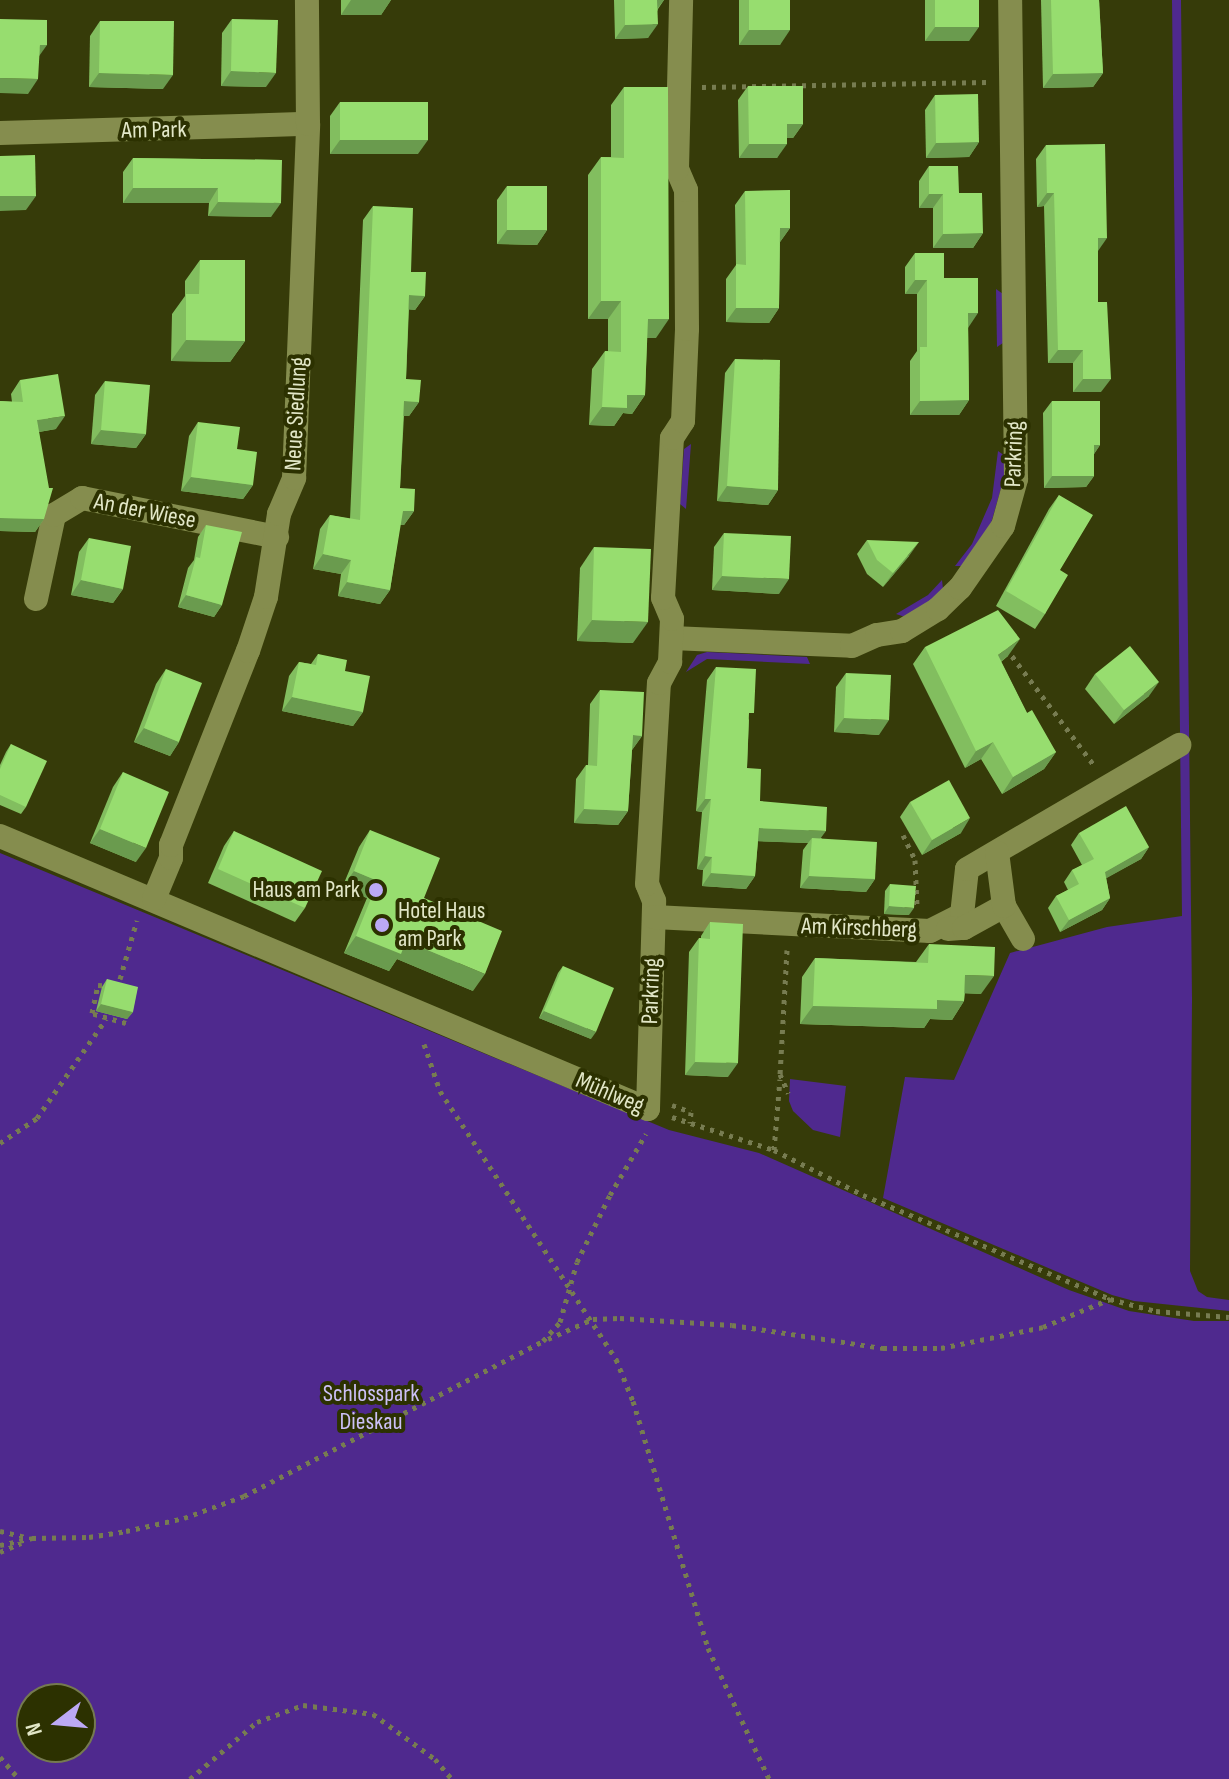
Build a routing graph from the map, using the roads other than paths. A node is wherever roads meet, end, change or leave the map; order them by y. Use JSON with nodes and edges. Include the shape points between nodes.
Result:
{"nodes":[{"id":1,"x":307,"y":0,"type":"edge"},
{"id":2,"x":681,"y":0,"type":"edge"},
{"id":3,"x":1010,"y":0,"type":"edge"},
{"id":4,"x":308,"y":124,"type":"junction"},
{"id":5,"x":0,"y":133,"type":"edge"},
{"id":6,"x":277,"y":537,"type":"junction"},
{"id":7,"x":36,"y":599,"type":"dead end"},
{"id":8,"x":672,"y":638,"type":"junction"},
{"id":9,"x":1179,"y":745,"type":"dead end"},
{"id":10,"x":0,"y":836,"type":"edge"},
{"id":11,"x":997,"y":852,"type":"junction"},
{"id":12,"x":154,"y":899,"type":"junction"},
{"id":13,"x":1004,"y":906,"type":"junction"},
{"id":14,"x":654,"y":917,"type":"junction"},
{"id":15,"x":924,"y":930,"type":"junction"},
{"id":16,"x":1023,"y":939,"type":"dead end"},
{"id":17,"x":648,"y":1109,"type":"joint"}],
"edges":[{"from":1,"to":4,"type":"street","name":"Neue Siedlung"},
{"from":2,"to":8,"type":"street","name":"Parkring","via":[[677,169],[686,190],[687,329],[683,421],[672,438],[663,598],[672,619]]},
{"from":3,"to":8,"type":"street","name":"Parkring","via":[[1016,479],[1003,526],[960,588],[902,631],[852,646]]},
{"from":4,"to":5,"type":"street","name":"Am Park"},
{"from":4,"to":6,"type":"street","name":"Neue Siedlung","via":[[294,478],[279,514]]},
{"from":6,"to":7,"type":"street","name":"An der Wiese","via":[[82,498],[54,515]]},
{"from":6,"to":12,"type":"street","name":"Neue Siedlung","via":[[266,597],[248,651]]},
{"from":8,"to":14,"type":"street","name":"Parkring","via":[[670,662],[659,683],[647,884]]},
{"from":9,"to":11,"type":"street","name":"Am Kirschberg"},
{"from":10,"to":12,"type":"street","name":"Mühlweg"},
{"from":11,"to":13,"type":"street"},
{"from":11,"to":15,"type":"street","name":"Am Kirschberg","via":[[967,869],[962,915]]},
{"from":12,"to":17,"type":"street","name":"Mühlweg"},
{"from":13,"to":15,"type":"street","via":[[964,928]]},
{"from":13,"to":16,"type":"street"},
{"from":14,"to":15,"type":"street","name":"Am Kirschberg"},
{"from":14,"to":17,"type":"street","name":"Parkring"}]}
